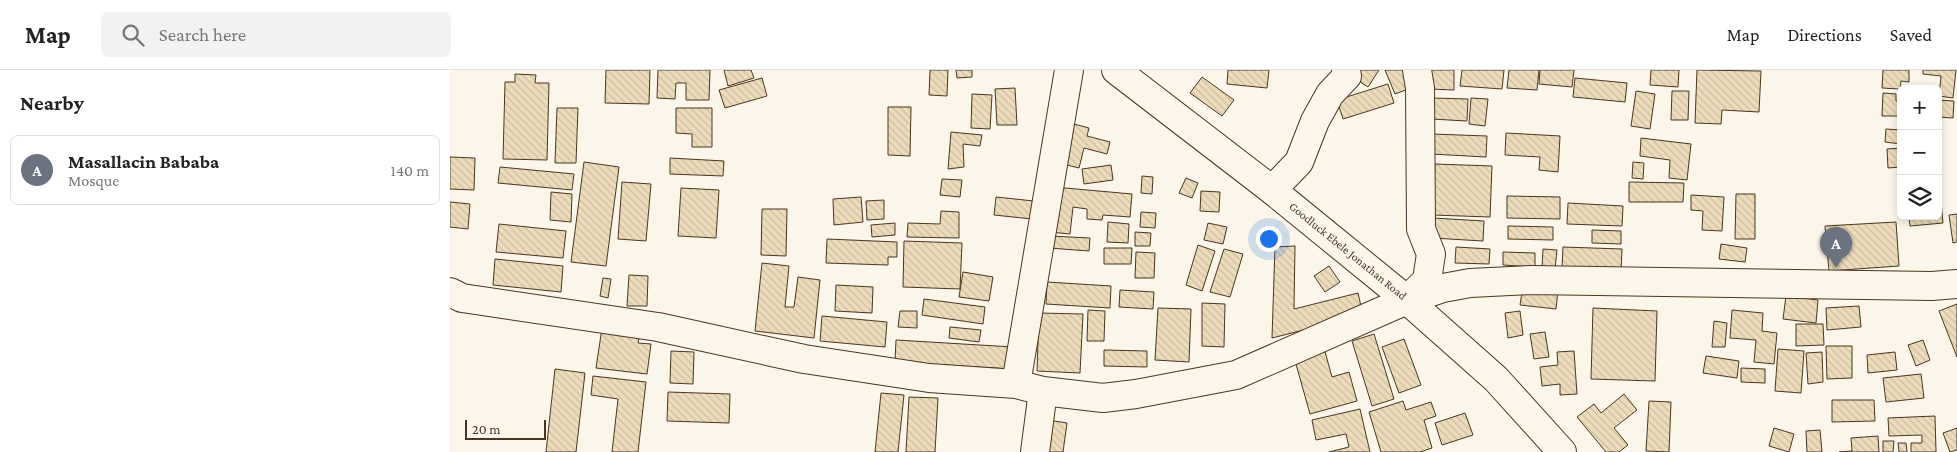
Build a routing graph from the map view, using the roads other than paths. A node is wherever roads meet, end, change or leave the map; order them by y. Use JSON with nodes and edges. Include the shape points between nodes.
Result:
{"nodes":[{"id":1,"x":1069,"y":70,"type":"edge"},
{"id":2,"x":1116,"y":70,"type":"edge"},
{"id":3,"x":1346,"y":70,"type":"edge"},
{"id":4,"x":1417,"y":70,"type":"edge"},
{"id":5,"x":1272,"y":190,"type":"junction"},
{"id":6,"x":1957,"y":284,"type":"edge"},
{"id":7,"x":1407,"y":300,"type":"junction"},
{"id":8,"x":454,"y":301,"type":"edge"},
{"id":9,"x":1016,"y":384,"type":"junction"},
{"id":10,"x":1043,"y":391,"type":"junction"},
{"id":11,"x":1035,"y":452,"type":"edge"},
{"id":12,"x":1562,"y":452,"type":"edge"}],
"edges":[{"from":1,"to":9,"type":"street"},
{"from":2,"to":5,"type":"street","name":"Goodluck Ebele Jonathan Road"},
{"from":3,"to":5,"type":"street","via":[[1347,76],[1330,94],[1315,121],[1299,162]]},
{"from":4,"to":7,"type":"street","via":[[1420,88],[1421,229],[1431,254],[1427,280]]},
{"from":5,"to":7,"type":"street","name":"Goodluck Ebele Jonathan Road"},
{"from":6,"to":7,"type":"street","via":[[1531,280],[1470,282]]},
{"from":7,"to":10,"type":"street","via":[[1236,375],[1103,398]]},
{"from":7,"to":12,"type":"street","name":"Goodluck Ebele Jonathan Road","via":[[1496,378]]},
{"from":8,"to":9,"type":"street","via":[[658,327],[804,359],[929,378]]},
{"from":9,"to":10,"type":"street"},
{"from":10,"to":11,"type":"street"}]}
